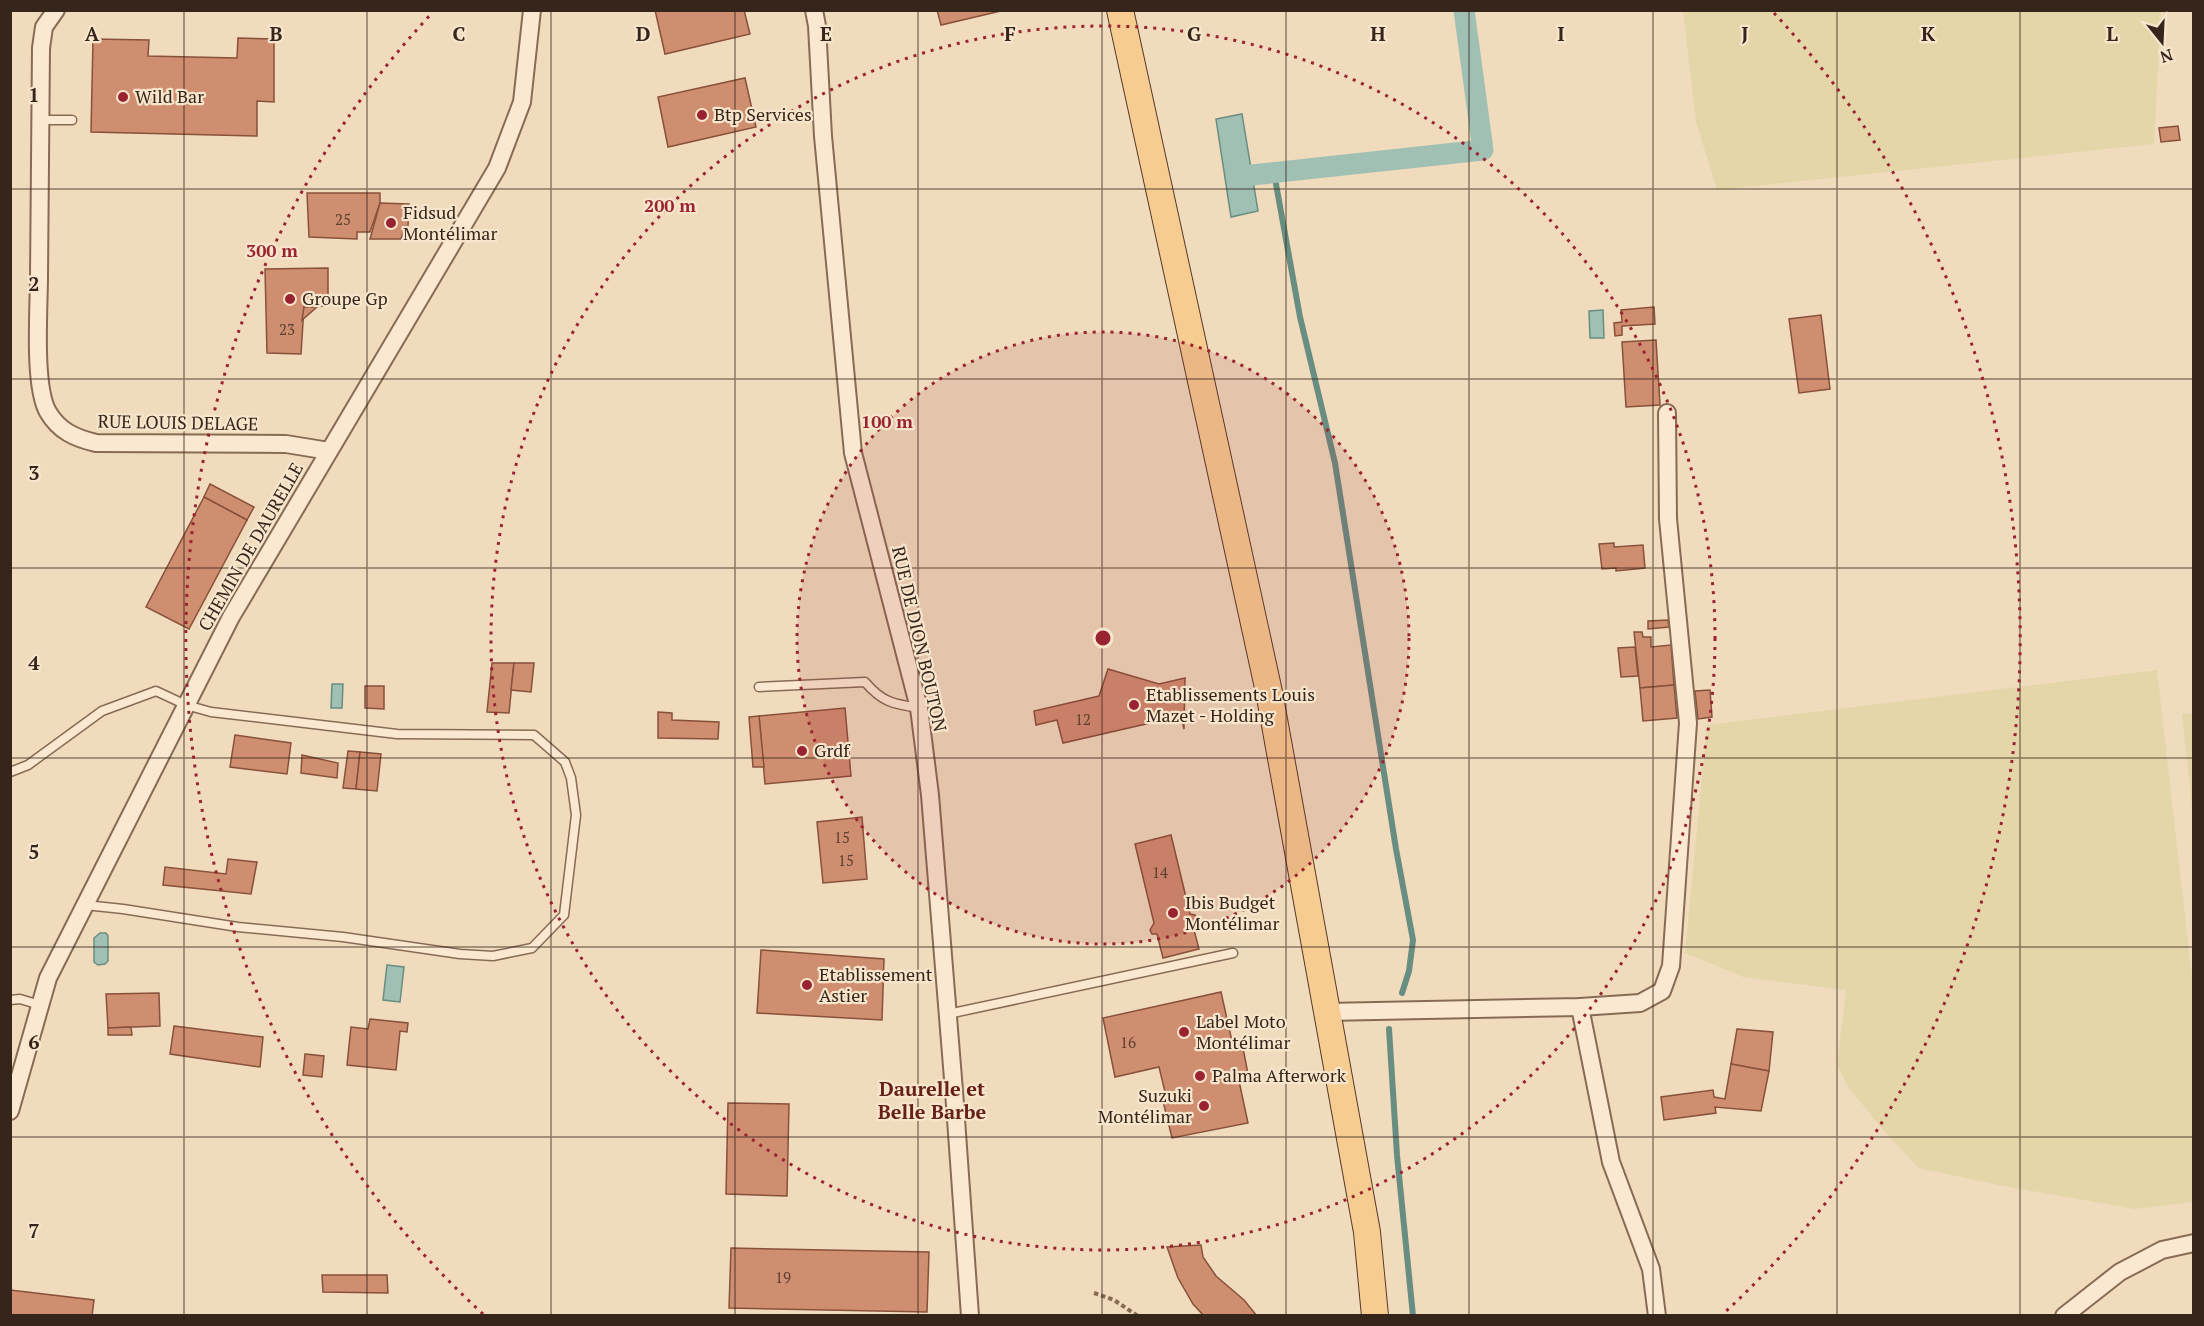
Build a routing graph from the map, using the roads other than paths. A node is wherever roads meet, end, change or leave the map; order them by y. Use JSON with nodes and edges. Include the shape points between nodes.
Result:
{"nodes":[{"id":1,"x":56,"y":10,"type":"edge"},
{"id":2,"x":532,"y":10,"type":"edge"},
{"id":3,"x":814,"y":10,"type":"edge"},
{"id":4,"x":1120,"y":10,"type":"edge"},
{"id":5,"x":40,"y":120,"type":"junction"},
{"id":6,"x":72,"y":120,"type":"dead end"},
{"id":7,"x":1667,"y":413,"type":"dead end"},
{"id":8,"x":329,"y":451,"type":"junction"},
{"id":9,"x":759,"y":687,"type":"dead end"},
{"id":10,"x":186,"y":705,"type":"junction"},
{"id":11,"x":919,"y":708,"type":"junction"},
{"id":12,"x":10,"y":771,"type":"edge"},
{"id":13,"x":85,"y":905,"type":"junction"},
{"id":14,"x":1233,"y":953,"type":"dead end"},
{"id":15,"x":10,"y":1000,"type":"edge"},
{"id":16,"x":40,"y":1005,"type":"junction"},
{"id":17,"x":1580,"y":1007,"type":"junction"},
{"id":18,"x":1326,"y":1012,"type":"junction"},
{"id":19,"x":948,"y":1014,"type":"junction"},
{"id":20,"x":10,"y":1111,"type":"edge"},
{"id":21,"x":2193,"y":1243,"type":"edge"},
{"id":22,"x":970,"y":1316,"type":"edge"},
{"id":23,"x":1375,"y":1316,"type":"edge"},
{"id":24,"x":1657,"y":1316,"type":"edge"},
{"id":25,"x":2064,"y":1316,"type":"edge"}],
"edges":[{"from":1,"to":5,"type":"street","name":"RUE LOUIS DELAGE","via":[[44,27]]},
{"from":2,"to":8,"type":"street","name":"CHEMIN DE DAURELLE","via":[[522,102],[497,168]]},
{"from":3,"to":11,"type":"street","name":"RUE DE DION BOUTON","via":[[853,453]]},
{"from":4,"to":18,"type":"main road","via":[[1269,692]]},
{"from":5,"to":6,"type":"lane"},
{"from":5,"to":8,"type":"street","name":"RUE LOUIS DELAGE","via":[[39,376],[47,410],[55,421],[77,439],[96,443],[286,444]]},
{"from":7,"to":17,"type":"street","via":[[1668,519],[1688,723],[1671,966],[1662,991],[1640,1003]]},
{"from":8,"to":10,"type":"street","name":"CHEMIN DE DAURELLE","via":[[231,617]]},
{"from":9,"to":11,"type":"lane","via":[[865,682],[876,695],[894,704]]},
{"from":10,"to":12,"type":"lane","via":[[156,691],[102,711],[28,765]]},
{"from":10,"to":13,"type":"street","name":"CHEMIN DE DAURELLE"},
{"from":10,"to":13,"type":"lane","via":[[210,712],[397,734],[534,735],[566,762],[571,778],[576,815],[564,915],[532,948],[493,956]]},
{"from":11,"to":19,"type":"street","name":"RUE DE DION BOUTON"},
{"from":13,"to":16,"type":"street","name":"CHEMIN DE DAURELLE","via":[[48,978]]},
{"from":14,"to":19,"type":"lane"},
{"from":15,"to":16,"type":"lane"},
{"from":16,"to":20,"type":"street","name":"CHEMIN DE DAURELLE"},
{"from":17,"to":18,"type":"street"},
{"from":17,"to":24,"type":"street","via":[[1611,1162],[1651,1269]]},
{"from":18,"to":23,"type":"main road","via":[[1367,1232]]},
{"from":19,"to":22,"type":"street","name":"RUE DE DION BOUTON"},
{"from":21,"to":25,"type":"street","via":[[2162,1250],[2120,1272]]}]}
